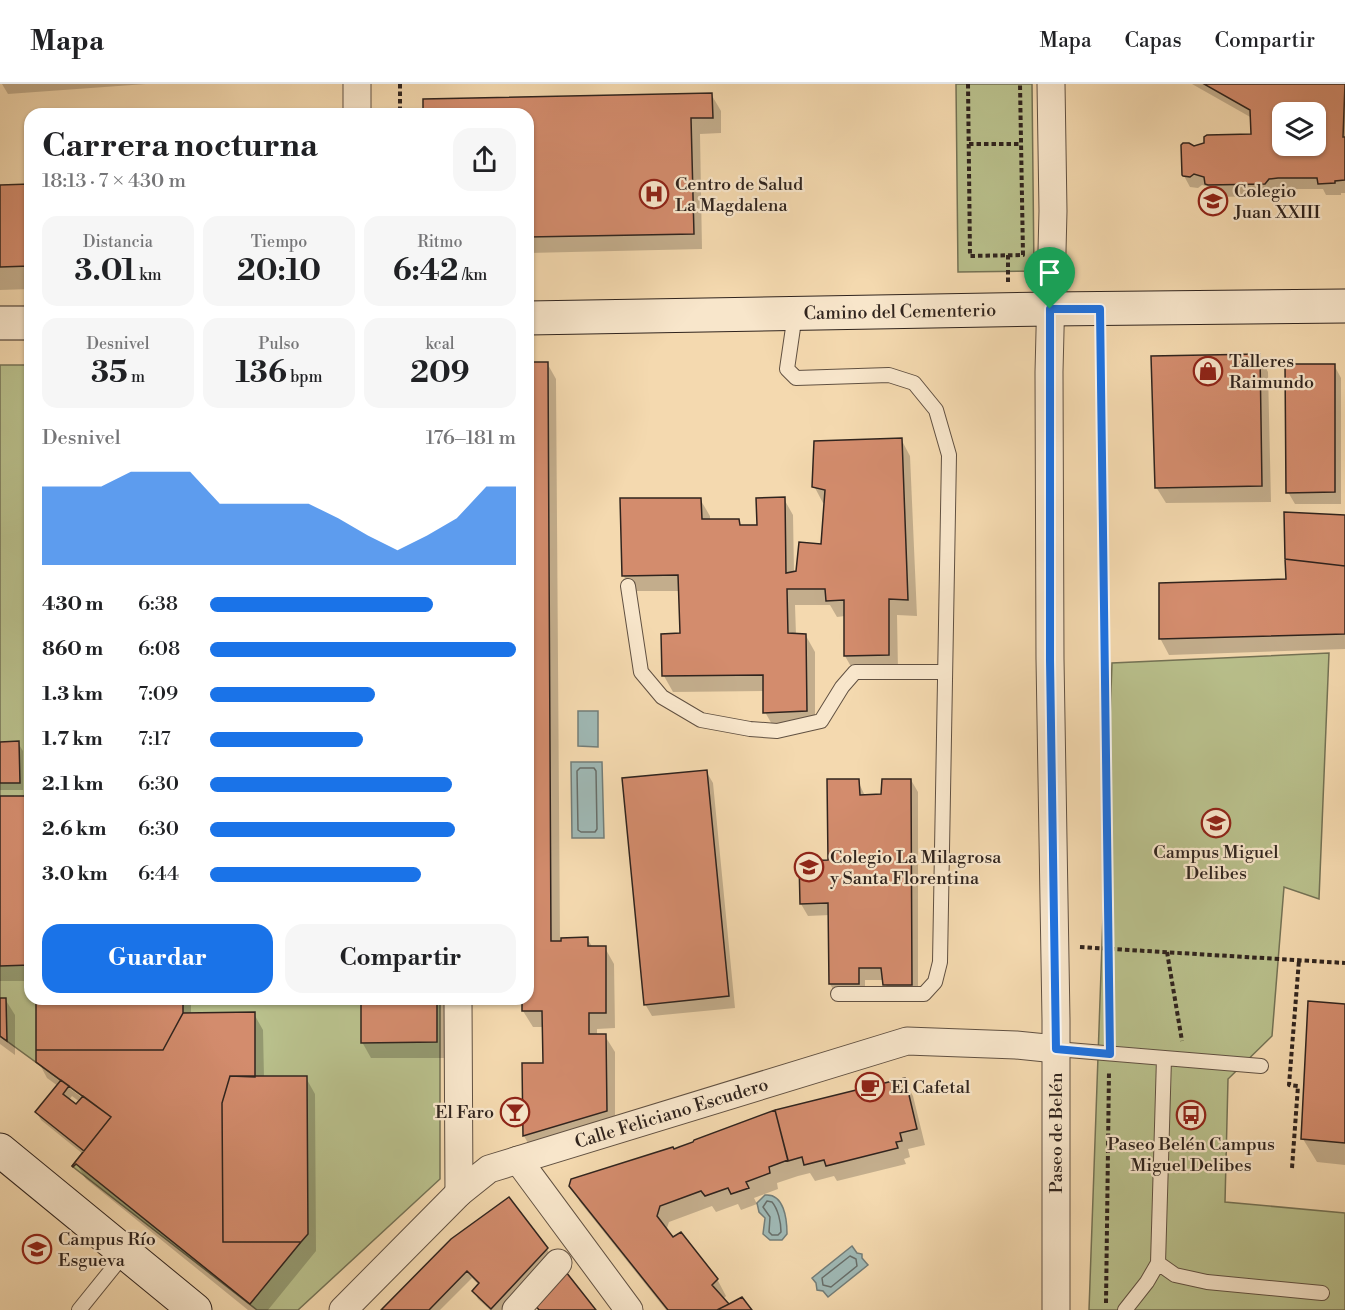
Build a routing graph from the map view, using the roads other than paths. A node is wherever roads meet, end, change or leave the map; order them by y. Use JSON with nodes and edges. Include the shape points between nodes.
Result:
{"nodes":[{"id":1,"x":357,"y":84,"type":"edge"},
{"id":2,"x":1051,"y":84,"type":"edge"},
{"id":3,"x":357,"y":108,"type":"edge"},
{"id":4,"x":1345,"y":306,"type":"edge"},
{"id":5,"x":1050,"y":309,"type":"junction"},
{"id":6,"x":795,"y":314,"type":"junction"},
{"id":7,"x":534,"y":318,"type":"edge"},
{"id":8,"x":0,"y":323,"type":"edge"},
{"id":9,"x":24,"y":323,"type":"edge"},
{"id":10,"x":628,"y":586,"type":"dead end"},
{"id":11,"x":945,"y":672,"type":"junction"},
{"id":12,"x":838,"y":994,"type":"dead end"},
{"id":13,"x":458,"y":1005,"type":"edge"},
{"id":14,"x":1056,"y":1049,"type":"junction"},
{"id":15,"x":1164,"y":1058,"type":"junction"},
{"id":16,"x":1261,"y":1066,"type":"dead end"},
{"id":17,"x":0,"y":1150,"type":"edge"},
{"id":18,"x":518,"y":1160,"type":"junction"},
{"id":19,"x":459,"y":1192,"type":"junction"},
{"id":20,"x":125,"y":1253,"type":"junction"},
{"id":21,"x":558,"y":1263,"type":"dead end"},
{"id":22,"x":1158,"y":1263,"type":"junction"},
{"id":23,"x":1322,"y":1293,"type":"dead end"},
{"id":24,"x":79,"y":1310,"type":"edge"},
{"id":25,"x":195,"y":1310,"type":"edge"},
{"id":26,"x":343,"y":1310,"type":"edge"},
{"id":27,"x":516,"y":1310,"type":"edge"},
{"id":28,"x":629,"y":1310,"type":"edge"},
{"id":29,"x":1056,"y":1310,"type":"edge"},
{"id":30,"x":1125,"y":1310,"type":"edge"}],
"edges":[{"from":1,"to":3,"type":"street"},
{"from":2,"to":5,"type":"street","name":"Paseo de Belén"},
{"from":4,"to":5,"type":"main road","name":"Camino del Cementerio"},
{"from":5,"to":6,"type":"main road","name":"Camino del Cementerio"},
{"from":5,"to":14,"type":"street","name":"Paseo de Belén"},
{"from":6,"to":7,"type":"main road","name":"Camino del Cementerio"},
{"from":6,"to":11,"type":"lane","via":[[787,369],[796,378],[889,375],[914,383],[936,410],[949,455]]},
{"from":8,"to":9,"type":"main road"},
{"from":10,"to":11,"type":"lane","via":[[641,672],[662,697],[701,720],[777,731],[821,721],[855,672]]},
{"from":11,"to":12,"type":"lane","via":[[940,962],[935,982],[924,994]]},
{"from":13,"to":19,"type":"street"},
{"from":14,"to":15,"type":"lane"},
{"from":14,"to":18,"type":"street","name":"Calle Feliciano Escudero","via":[[907,1041]]},
{"from":14,"to":29,"type":"street","name":"Paseo de Belén"},
{"from":15,"to":16,"type":"lane"},
{"from":15,"to":22,"type":"lane"},
{"from":17,"to":20,"type":"main road"},
{"from":18,"to":19,"type":"street","name":"Calle Feliciano Escudero","via":[[489,1169]]},
{"from":18,"to":28,"type":"street"},
{"from":19,"to":26,"type":"street","name":"Calle Feliciano Escudero"},
{"from":20,"to":24,"type":"lane"},
{"from":20,"to":25,"type":"main road"},
{"from":21,"to":27,"type":"street"},
{"from":22,"to":23,"type":"lane","via":[[1175,1275],[1207,1282]]},
{"from":22,"to":30,"type":"lane"}]}
